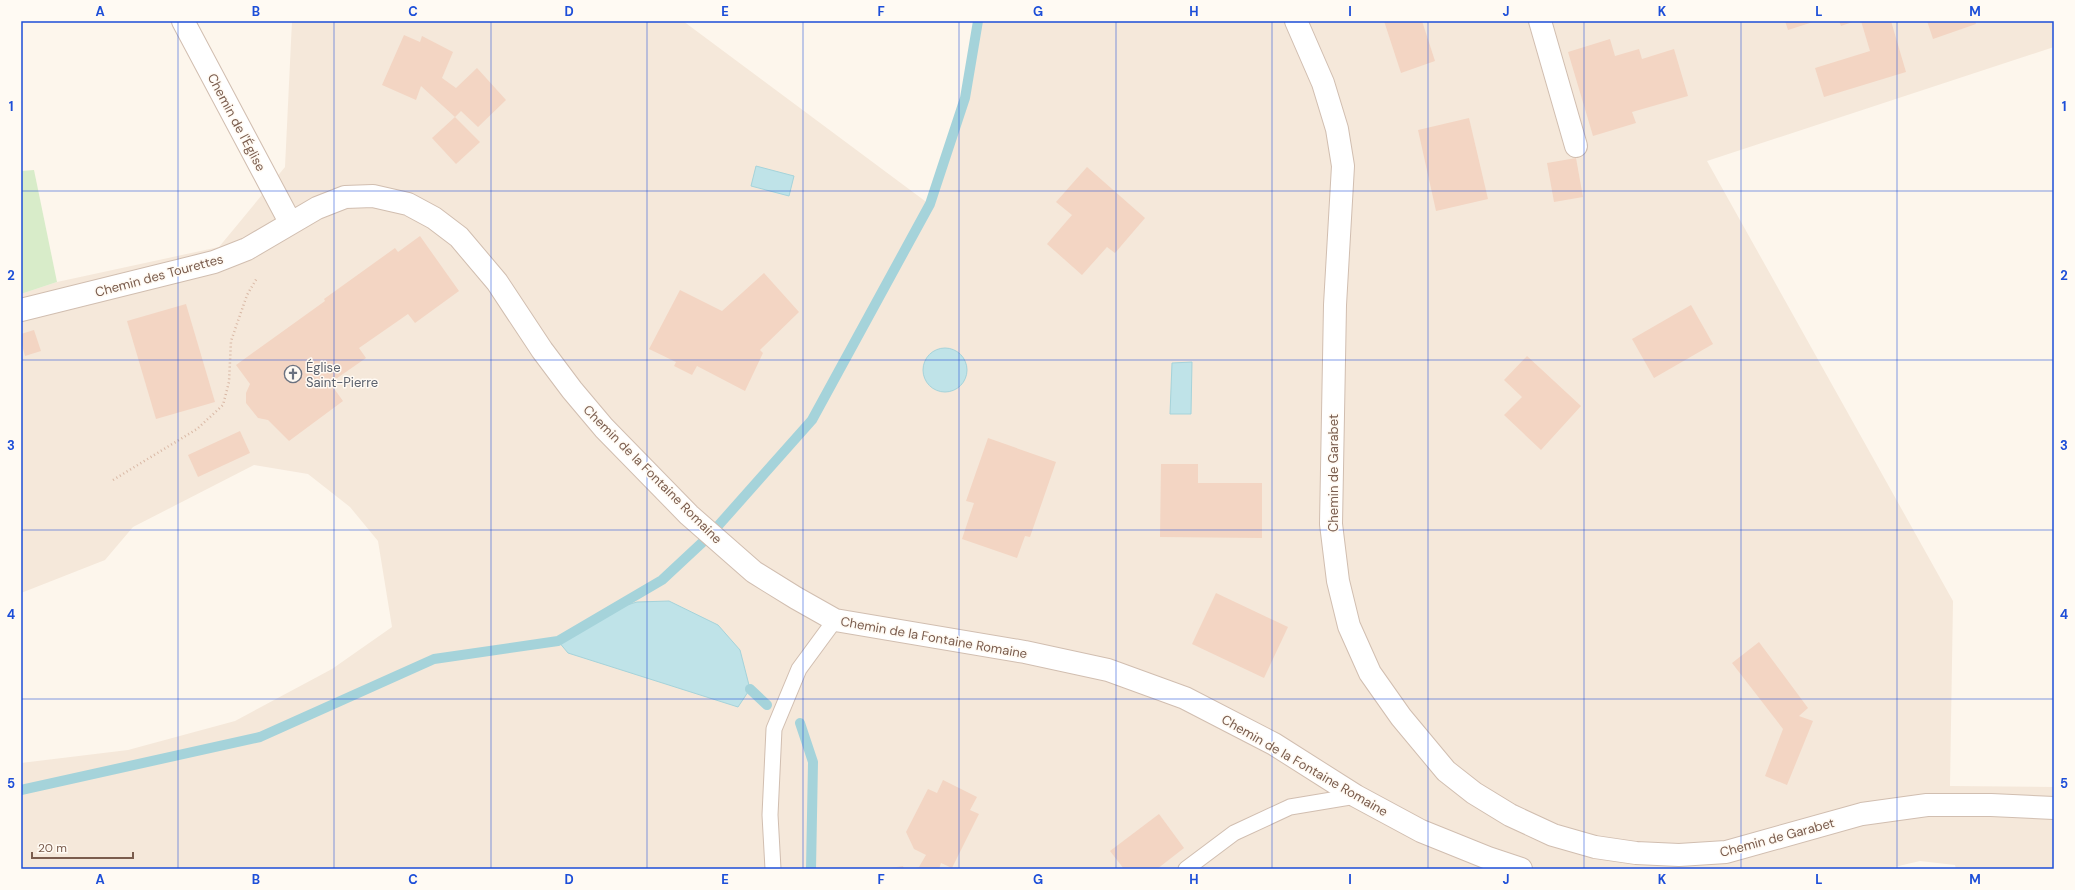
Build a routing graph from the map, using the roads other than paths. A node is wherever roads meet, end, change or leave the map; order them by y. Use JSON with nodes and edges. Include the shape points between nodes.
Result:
{"nodes":[{"id":1,"x":183,"y":21,"type":"edge"},
{"id":2,"x":1296,"y":21,"type":"edge"},
{"id":3,"x":1540,"y":21,"type":"edge"},
{"id":4,"x":1576,"y":146,"type":"dead end"},
{"id":5,"x":290,"y":222,"type":"junction"},
{"id":6,"x":21,"y":310,"type":"edge"},
{"id":7,"x":835,"y":620,"type":"junction"},
{"id":8,"x":1356,"y":796,"type":"junction"},
{"id":9,"x":2054,"y":808,"type":"edge"},
{"id":10,"x":1726,"y":852,"type":"junction"},
{"id":11,"x":774,"y":869,"type":"edge"},
{"id":12,"x":1186,"y":869,"type":"edge"},
{"id":13,"x":1521,"y":869,"type":"edge"},
{"id":14,"x":1686,"y":869,"type":"edge"}],
"edges":[{"from":1,"to":5,"type":"street","name":"Chemin de l'Église"},
{"from":2,"to":10,"type":"street","name":"Chemin de Garabet","via":[[1323,83],[1337,129],[1343,166],[1335,305],[1331,524],[1338,580],[1349,626],[1370,673],[1401,718],[1446,771],[1474,794],[1510,815],[1553,835],[1595,847],[1636,853],[1679,855]]},
{"from":3,"to":4,"type":"street"},
{"from":5,"to":6,"type":"street","name":"Chemin des Tourettes","via":[[247,249],[214,262]]},
{"from":5,"to":7,"type":"street","name":"Chemin de la Fontaine Romaine","via":[[317,208],[345,198],[373,196],[408,204],[434,218],[459,237],[497,282],[576,396],[689,515],[754,572]]},
{"from":7,"to":8,"type":"street","name":"Chemin de la Fontaine Romaine","via":[[1025,652],[1108,670],[1185,698],[1274,744]]},
{"from":7,"to":11,"type":"lane","via":[[799,669],[774,729],[770,815]]},
{"from":8,"to":12,"type":"lane","via":[[1290,807],[1234,833]]},
{"from":8,"to":13,"type":"street","name":"Chemin de la Fontaine Romaine","via":[[1421,831]]},
{"from":9,"to":10,"type":"street","name":"Chemin de Garabet","via":[[1927,805],[1862,814]]},
{"from":10,"to":14,"type":"street"}]}
